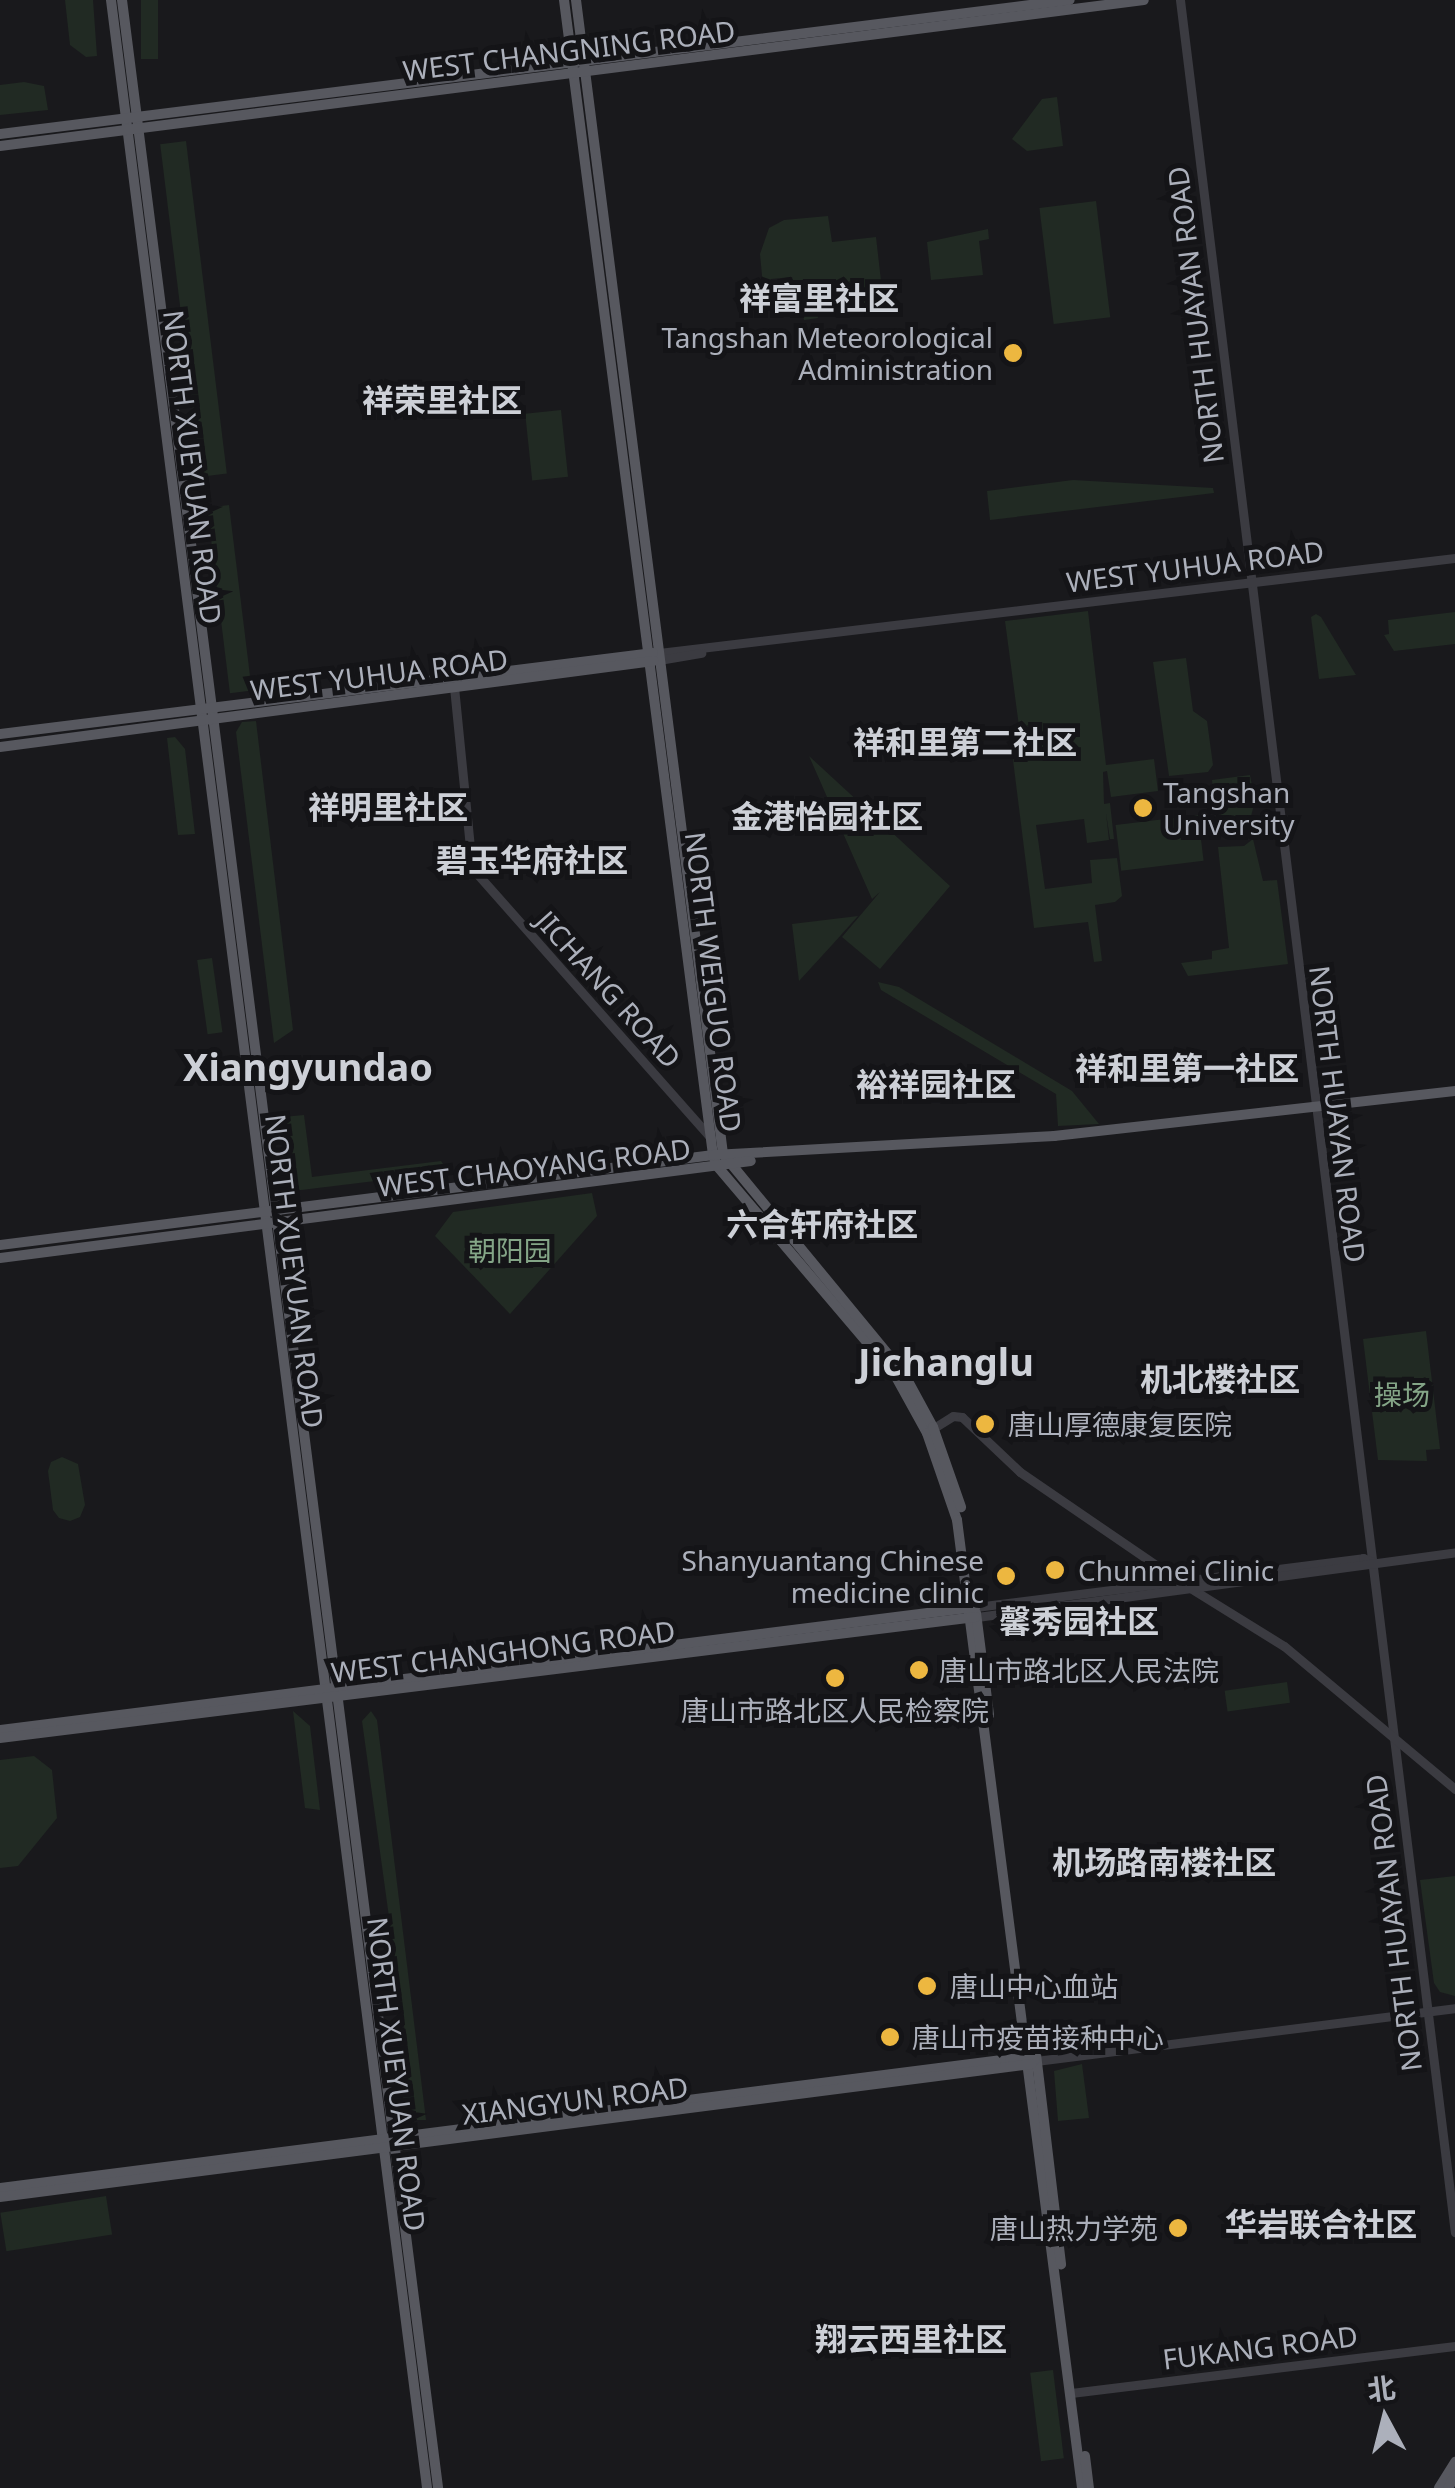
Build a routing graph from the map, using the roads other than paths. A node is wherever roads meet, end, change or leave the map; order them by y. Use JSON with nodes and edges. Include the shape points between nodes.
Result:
{"nodes":[{"id":1,"x":111,"y":0,"type":"edge"},
{"id":2,"x":122,"y":0,"type":"edge"},
{"id":3,"x":564,"y":0,"type":"edge"},
{"id":4,"x":576,"y":0,"type":"edge"},
{"id":5,"x":1070,"y":0,"type":"edge"},
{"id":6,"x":1144,"y":0,"type":"edge"},
{"id":7,"x":1180,"y":0,"type":"edge"},
{"id":8,"x":578,"y":67,"type":"junction"},
{"id":9,"x":132,"y":123,"type":"junction"},
{"id":10,"x":0,"y":134,"type":"edge"},
{"id":11,"x":0,"y":146,"type":"edge"},
{"id":12,"x":1455,"y":558,"type":"edge"},
{"id":13,"x":1250,"y":582,"type":"junction"},
{"id":14,"x":654,"y":657,"type":"junction"},
{"id":15,"x":454,"y":688,"type":"junction"},
{"id":16,"x":400,"y":689,"type":"junction"},
{"id":17,"x":207,"y":713,"type":"junction"},
{"id":18,"x":0,"y":734,"type":"edge"},
{"id":19,"x":0,"y":746,"type":"edge"},
{"id":20,"x":242,"y":941,"type":"junction"},
{"id":21,"x":230,"y":942,"type":"junction"},
{"id":22,"x":1455,"y":1092,"type":"edge"},
{"id":23,"x":1314,"y":1109,"type":"junction"},
{"id":24,"x":713,"y":1142,"type":"junction"},
{"id":25,"x":720,"y":1159,"type":"junction"},
{"id":26,"x":277,"y":1216,"type":"junction"},
{"id":27,"x":0,"y":1245,"type":"edge"},
{"id":28,"x":0,"y":1258,"type":"edge"},
{"id":29,"x":930,"y":1430,"type":"junction"},
{"id":30,"x":1455,"y":1552,"type":"edge"},
{"id":31,"x":1373,"y":1562,"type":"junction"},
{"id":32,"x":1178,"y":1581,"type":"junction"},
{"id":33,"x":1191,"y":1588,"type":"junction"},
{"id":34,"x":973,"y":1612,"type":"junction"},
{"id":35,"x":332,"y":1691,"type":"junction"},
{"id":36,"x":1392,"y":1732,"type":"junction"},
{"id":37,"x":0,"y":1734,"type":"edge"},
{"id":38,"x":1455,"y":1789,"type":"edge"},
{"id":39,"x":1455,"y":2008,"type":"edge"},
{"id":40,"x":1426,"y":2012,"type":"junction"},
{"id":41,"x":1032,"y":2061,"type":"junction"},
{"id":42,"x":388,"y":2142,"type":"junction"},
{"id":43,"x":0,"y":2188,"type":"edge"},
{"id":44,"x":0,"y":2197,"type":"edge"},
{"id":45,"x":1455,"y":2232,"type":"edge"},
{"id":46,"x":1455,"y":2346,"type":"edge"},
{"id":47,"x":1074,"y":2393,"type":"junction"},
{"id":48,"x":429,"y":2461,"type":"junction"},
{"id":49,"x":1455,"y":2462,"type":"edge"},
{"id":50,"x":1455,"y":2476,"type":"edge"},
{"id":51,"x":427,"y":2488,"type":"edge"},
{"id":52,"x":438,"y":2488,"type":"edge"},
{"id":53,"x":1086,"y":2488,"type":"edge"},
{"id":54,"x":1440,"y":2488,"type":"edge"},
{"id":55,"x":1448,"y":2488,"type":"edge"}],
"edges":[{"from":1,"to":9,"type":"main road","name":"NORTH XUEYUAN ROAD"},
{"from":2,"to":9,"type":"main road","name":"NORTH XUEYUAN ROAD"},
{"from":3,"to":8,"type":"main road","name":"NORTH WEIGUO ROAD"},
{"from":4,"to":8,"type":"main road","name":"NORTH WEIGUO ROAD"},
{"from":5,"to":8,"type":"main road","name":"WEST CHANGNING ROAD"},
{"from":6,"to":8,"type":"main road","name":"WEST CHANGNING ROAD"},
{"from":7,"to":13,"type":"street","name":"NORTH HUAYAN ROAD"},
{"from":8,"to":9,"type":"main road","name":"WEST CHANGNING ROAD"},
{"from":8,"to":14,"type":"main road","name":"NORTH WEIGUO ROAD"},
{"from":9,"to":10,"type":"main road","name":"WEST CHANGNING ROAD"},
{"from":9,"to":11,"type":"main road","name":"WEST CHANGNING ROAD"},
{"from":9,"to":17,"type":"main road","name":"NORTH XUEYUAN ROAD"},
{"from":12,"to":13,"type":"street","name":"WEST YUHUA ROAD"},
{"from":13,"to":14,"type":"street","name":"WEST YUHUA ROAD"},
{"from":13,"to":23,"type":"street","name":"NORTH HUAYAN ROAD"},
{"from":14,"to":15,"type":"main road","name":"WEST YUHUA ROAD"},
{"from":14,"to":16,"type":"main road","name":"WEST YUHUA ROAD"},
{"from":14,"to":24,"type":"main road","name":"NORTH WEIGUO ROAD"},
{"from":14,"to":25,"type":"main road","name":"NORTH WEIGUO ROAD"},
{"from":15,"to":16,"type":"main road","name":"WEST YUHUA ROAD"},
{"from":15,"to":24,"type":"street","name":"JICHANG ROAD","via":[[472,868]]},
{"from":16,"to":17,"type":"main road","name":"WEST YUHUA ROAD"},
{"from":17,"to":18,"type":"main road","name":"WEST YUHUA ROAD"},
{"from":17,"to":19,"type":"main road","name":"WEST YUHUA ROAD"},
{"from":17,"to":20,"type":"main road","name":"NORTH XUEYUAN ROAD"},
{"from":17,"to":21,"type":"main road","name":"NORTH XUEYUAN ROAD"},
{"from":20,"to":21,"type":"main road"},
{"from":20,"to":26,"type":"main road","name":"NORTH XUEYUAN ROAD"},
{"from":21,"to":26,"type":"main road","name":"NORTH XUEYUAN ROAD"},
{"from":22,"to":23,"type":"main road","name":"WEST CHAOYANG ROAD"},
{"from":23,"to":25,"type":"main road","name":"WEST CHAOYANG ROAD"},
{"from":23,"to":31,"type":"street","name":"NORTH HUAYAN ROAD"},
{"from":24,"to":25,"type":"main road","name":"NORTH WEIGUO ROAD"},
{"from":25,"to":26,"type":"main road","name":"WEST CHAOYANG ROAD"},
{"from":25,"to":29,"type":"main road","name":"NORTH WEIGUO ROAD","via":[[874,1348]]},
{"from":26,"to":27,"type":"main road","name":"WEST CHAOYANG ROAD"},
{"from":26,"to":28,"type":"main road","name":"WEST CHAOYANG ROAD"},
{"from":26,"to":35,"type":"main road","name":"NORTH XUEYUAN ROAD"},
{"from":29,"to":32,"type":"street","via":[[962,1417],[1020,1472]]},
{"from":29,"to":34,"type":"main road","name":"NORTH WEIGUO ROAD","via":[[958,1520]]},
{"from":30,"to":31,"type":"street"},
{"from":31,"to":32,"type":"street","name":"WEST CHANGHONG ROAD","via":[[1362,1558]]},
{"from":31,"to":33,"type":"street","name":"WEST CHANGHONG ROAD"},
{"from":31,"to":36,"type":"street","name":"NORTH HUAYAN ROAD"},
{"from":32,"to":33,"type":"street"},
{"from":32,"to":34,"type":"street","name":"WEST CHANGHONG ROAD"},
{"from":33,"to":34,"type":"street","name":"WEST CHANGHONG ROAD"},
{"from":33,"to":36,"type":"street","via":[[1284,1646]]},
{"from":34,"to":35,"type":"main road","name":"WEST CHANGHONG ROAD"},
{"from":34,"to":41,"type":"main road","name":"NORTH WEIGUO ROAD"},
{"from":35,"to":37,"type":"main road","name":"WEST CHANGHONG ROAD"},
{"from":35,"to":42,"type":"main road","name":"NORTH XUEYUAN ROAD"},
{"from":36,"to":38,"type":"street"},
{"from":36,"to":40,"type":"street","name":"NORTH HUAYAN ROAD"},
{"from":39,"to":40,"type":"street","name":"XIANGYUN ROAD"},
{"from":40,"to":41,"type":"street","name":"XIANGYUN ROAD"},
{"from":40,"to":45,"type":"street","name":"NORTH HUAYAN ROAD"},
{"from":41,"to":42,"type":"main road","name":"XIANGYUN ROAD"},
{"from":41,"to":47,"type":"main road","name":"NORTH WEIGUO ROAD"},
{"from":42,"to":43,"type":"main road","name":"XIANGYUN ROAD"},
{"from":42,"to":44,"type":"main road","name":"XIANGYUN ROAD"},
{"from":42,"to":48,"type":"main road","name":"NORTH XUEYUAN ROAD"},
{"from":46,"to":47,"type":"street","name":"FUKANG ROAD"},
{"from":47,"to":53,"type":"main road","name":"NORTH WEIGUO ROAD"},
{"from":48,"to":51,"type":"main road","name":"NORTH XUEYUAN ROAD"},
{"from":48,"to":52,"type":"main road","name":"NORTH XUEYUAN ROAD"},
{"from":49,"to":54,"type":"main road"},
{"from":50,"to":55,"type":"main road"}]}
